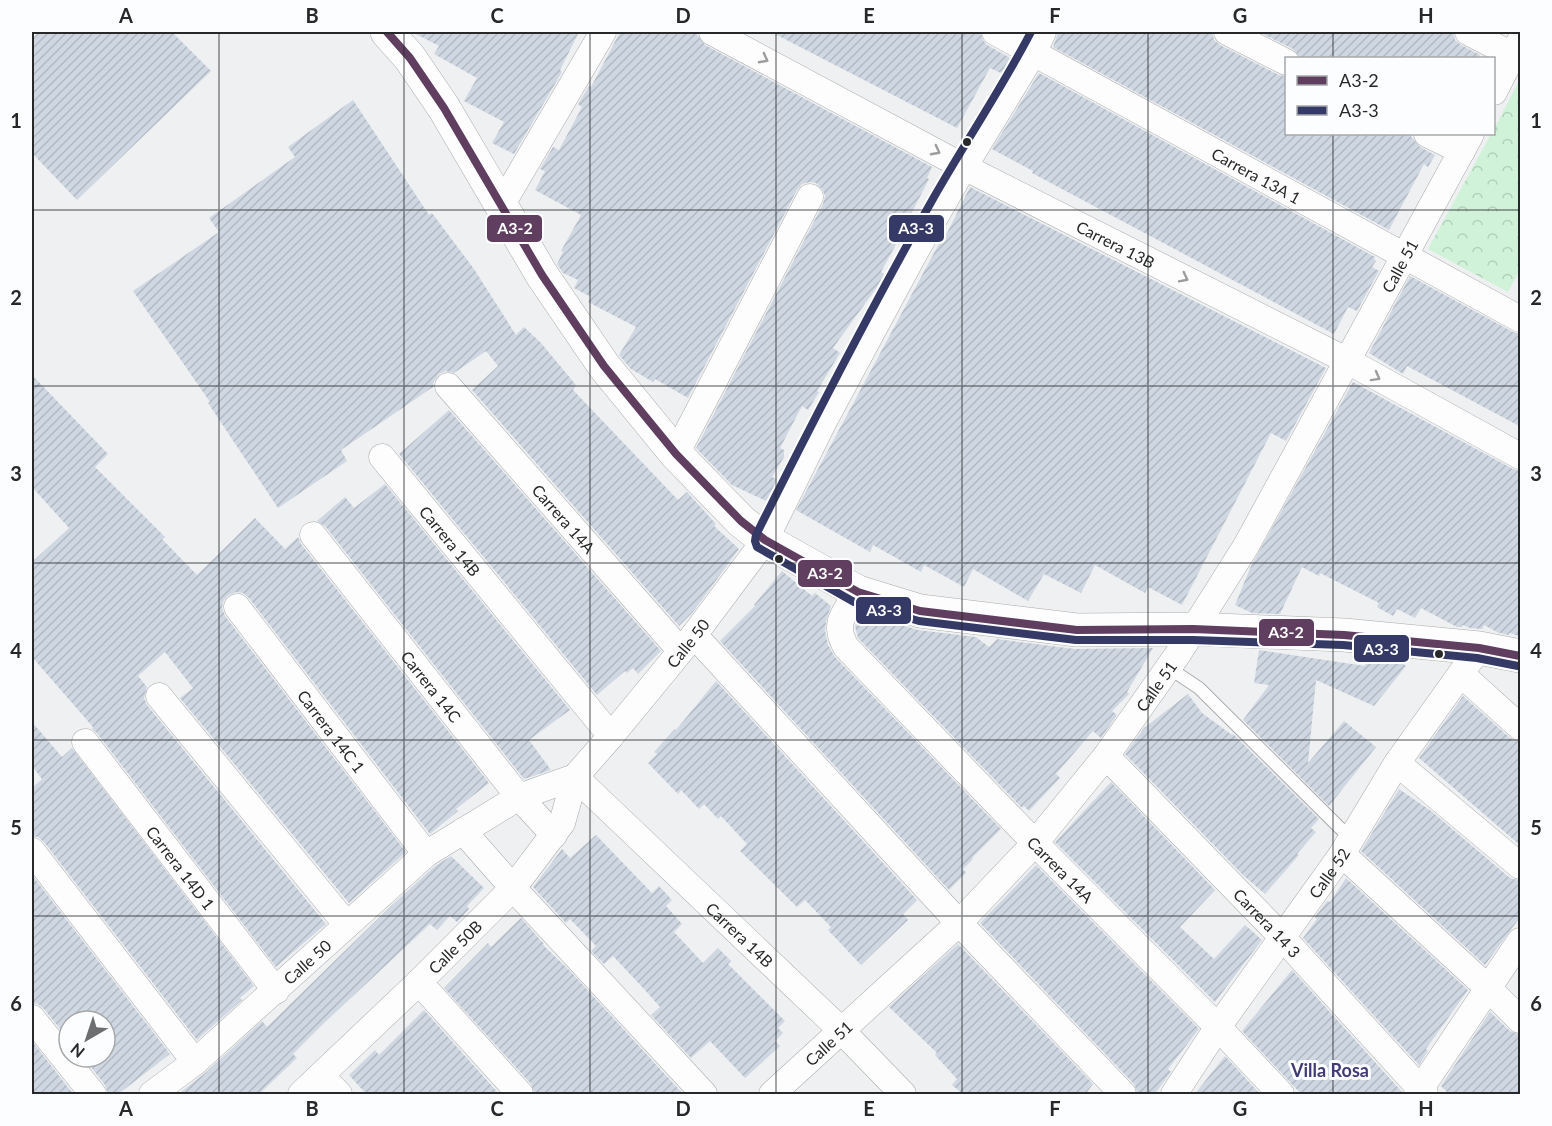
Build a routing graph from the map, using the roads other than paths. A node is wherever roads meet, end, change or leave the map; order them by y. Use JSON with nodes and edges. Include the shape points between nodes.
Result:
{"nodes":[{"id":1,"x":387,"y":32,"type":"edge"},
{"id":2,"x":603,"y":32,"type":"edge"},
{"id":3,"x":712,"y":32,"type":"edge"},
{"id":4,"x":994,"y":32,"type":"edge"},
{"id":5,"x":1227,"y":32,"type":"edge"},
{"id":6,"x":1468,"y":32,"type":"edge"},
{"id":7,"x":1038,"y":42,"type":"edge"},
{"id":8,"x":1518,"y":52,"type":"edge"},
{"id":9,"x":1285,"y":61,"type":"edge"},
{"id":10,"x":1495,"y":90,"type":"edge"},
{"id":11,"x":1432,"y":135,"type":"edge"},
{"id":12,"x":1466,"y":142,"type":"edge"},
{"id":13,"x":964,"y":166,"type":"junction"},
{"id":14,"x":810,"y":197,"type":"dead end"},
{"id":15,"x":501,"y":206,"type":"junction"},
{"id":16,"x":1405,"y":257,"type":"junction"},
{"id":17,"x":1521,"y":319,"type":"edge"},
{"id":18,"x":1346,"y":360,"type":"junction"},
{"id":19,"x":448,"y":386,"type":"dead end"},
{"id":20,"x":676,"y":454,"type":"junction"},
{"id":21,"x":1521,"y":456,"type":"edge"},
{"id":22,"x":382,"y":457,"type":"dead end"},
{"id":23,"x":313,"y":535,"type":"dead end"},
{"id":24,"x":765,"y":540,"type":"junction"},
{"id":25,"x":858,"y":592,"type":"junction"},
{"id":26,"x":237,"y":607,"type":"dead end"},
{"id":27,"x":1193,"y":629,"type":"junction"},
{"id":28,"x":687,"y":643,"type":"junction"},
{"id":29,"x":1521,"y":656,"type":"edge"},
{"id":30,"x":1470,"y":661,"type":"junction"},
{"id":31,"x":1169,"y":668,"type":"junction"},
{"id":32,"x":159,"y":696,"type":"dead end"},
{"id":33,"x":1521,"y":727,"type":"edge"},
{"id":34,"x":611,"y":736,"type":"junction"},
{"id":35,"x":85,"y":742,"type":"dead end"},
{"id":36,"x":1106,"y":756,"type":"junction"},
{"id":37,"x":1397,"y":763,"type":"junction"},
{"id":38,"x":575,"y":777,"type":"junction"},
{"id":39,"x":519,"y":797,"type":"junction"},
{"id":40,"x":463,"y":831,"type":"junction"},
{"id":41,"x":554,"y":835,"type":"junction"},
{"id":42,"x":1035,"y":843,"type":"junction"},
{"id":43,"x":1346,"y":847,"type":"junction"},
{"id":44,"x":32,"y":850,"type":"edge"},
{"id":45,"x":426,"y":854,"type":"junction"},
{"id":46,"x":1521,"y":866,"type":"edge"},
{"id":47,"x":513,"y":888,"type":"junction"},
{"id":48,"x":958,"y":923,"type":"junction"},
{"id":49,"x":347,"y":925,"type":"junction"},
{"id":50,"x":1282,"y":937,"type":"junction"},
{"id":51,"x":1521,"y":941,"type":"edge"},
{"id":52,"x":419,"y":982,"type":"junction"},
{"id":53,"x":1489,"y":989,"type":"junction"},
{"id":54,"x":276,"y":991,"type":"junction"},
{"id":55,"x":32,"y":1018,"type":"edge"},
{"id":56,"x":1521,"y":1020,"type":"edge"},
{"id":57,"x":1218,"y":1027,"type":"junction"},
{"id":58,"x":842,"y":1032,"type":"junction"},
{"id":59,"x":195,"y":1062,"type":"junction"},
{"id":60,"x":321,"y":1076,"type":"junction"},
{"id":61,"x":1421,"y":1093,"type":"edge"},
{"id":62,"x":155,"y":1094,"type":"edge"},
{"id":63,"x":93,"y":1095,"type":"edge"},
{"id":64,"x":301,"y":1095,"type":"edge"},
{"id":65,"x":339,"y":1095,"type":"edge"},
{"id":66,"x":520,"y":1095,"type":"edge"},
{"id":67,"x":704,"y":1095,"type":"edge"},
{"id":68,"x":772,"y":1095,"type":"edge"},
{"id":69,"x":903,"y":1095,"type":"edge"},
{"id":70,"x":1123,"y":1095,"type":"edge"},
{"id":71,"x":1174,"y":1095,"type":"edge"},
{"id":72,"x":1281,"y":1095,"type":"edge"}],
"edges":[{"from":1,"to":15,"type":"main road","via":[[444,108]]},
{"from":2,"to":15,"type":"street"},
{"from":3,"to":13,"type":"street","name":"Carrera 13B","one_way":true},
{"from":4,"to":7,"type":"street","name":"Carrera 13A 1"},
{"from":5,"to":9,"type":"street"},
{"from":6,"to":8,"type":"street"},
{"from":7,"to":13,"type":"street","name":"Calle 50"},
{"from":7,"to":16,"type":"street","name":"Carrera 13A 1"},
{"from":8,"to":10,"type":"street"},
{"from":11,"to":12,"type":"street"},
{"from":12,"to":16,"type":"street","name":"Calle 51"},
{"from":13,"to":18,"type":"street","name":"Carrera 13B","one_way":true},
{"from":13,"to":24,"type":"street","name":"Calle 50","via":[[825,419]]},
{"from":14,"to":20,"type":"street"},
{"from":15,"to":20,"type":"main road","via":[[604,366]]},
{"from":16,"to":17,"type":"street","name":"Carrera 13A 1"},
{"from":16,"to":18,"type":"street","name":"Calle 51"},
{"from":18,"to":21,"type":"street","name":"Carrera 13B","one_way":true},
{"from":18,"to":27,"type":"street","name":"Calle 51","via":[[1246,546]]},
{"from":19,"to":28,"type":"street","name":"Carrera 14A"},
{"from":20,"to":24,"type":"main road","via":[[741,521]]},
{"from":22,"to":34,"type":"street","name":"Carrera 14B"},
{"from":23,"to":39,"type":"street","name":"Carrera 14C"},
{"from":24,"to":25,"type":"main road"},
{"from":24,"to":28,"type":"street","name":"Calle 50"},
{"from":25,"to":27,"type":"main road","via":[[920,611],[1077,630]]},
{"from":25,"to":42,"type":"street","name":"Carrera 14A","via":[[839,624],[846,647]]},
{"from":26,"to":45,"type":"street","name":"Carrera 14C 1"},
{"from":27,"to":30,"type":"main road","via":[[1344,635]]},
{"from":27,"to":31,"type":"street","name":"Calle 51"},
{"from":28,"to":34,"type":"street","name":"Calle 50"},
{"from":28,"to":48,"type":"street","name":"Carrera 14A"},
{"from":29,"to":30,"type":"main road"},
{"from":30,"to":33,"type":"street"},
{"from":30,"to":37,"type":"street","name":"Calle 52"},
{"from":31,"to":36,"type":"street","name":"Calle 51"},
{"from":31,"to":43,"type":"lane","via":[[1200,688]]},
{"from":32,"to":49,"type":"street"},
{"from":34,"to":38,"type":"street","name":"Calle 50"},
{"from":35,"to":54,"type":"street","name":"Carrera 14D 1"},
{"from":36,"to":42,"type":"street","name":"Calle 51"},
{"from":36,"to":50,"type":"street","name":"Carrera 14 3"},
{"from":37,"to":43,"type":"street","name":"Calle 52"},
{"from":37,"to":46,"type":"street"},
{"from":38,"to":39,"type":"street","name":"Calle 50"},
{"from":38,"to":41,"type":"street","name":"Calle 50B","via":[[562,823]]},
{"from":38,"to":58,"type":"street","name":"Carrera 14B"},
{"from":39,"to":40,"type":"street","name":"Calle 50"},
{"from":39,"to":41,"type":"street","name":"Carrera 14C"},
{"from":40,"to":45,"type":"street","name":"Calle 50"},
{"from":40,"to":47,"type":"street"},
{"from":41,"to":47,"type":"street","name":"Calle 50B"},
{"from":42,"to":48,"type":"street","name":"Calle 51"},
{"from":42,"to":57,"type":"street","name":"Carrera 14A"},
{"from":43,"to":50,"type":"street","name":"Calle 52"},
{"from":43,"to":53,"type":"street"},
{"from":44,"to":59,"type":"street"},
{"from":45,"to":49,"type":"street","name":"Calle 50"},
{"from":47,"to":52,"type":"street","name":"Calle 50B"},
{"from":47,"to":67,"type":"street"},
{"from":48,"to":58,"type":"street","name":"Calle 51"},
{"from":48,"to":70,"type":"street","name":"Carrera 14A"},
{"from":49,"to":54,"type":"street","name":"Calle 50"},
{"from":50,"to":57,"type":"street","name":"Calle 52"},
{"from":50,"to":61,"type":"street","name":"Carrera 14 3"},
{"from":51,"to":53,"type":"street"},
{"from":52,"to":60,"type":"street","name":"Calle 50B"},
{"from":52,"to":66,"type":"street"},
{"from":53,"to":56,"type":"street"},
{"from":53,"to":61,"type":"street"},
{"from":54,"to":59,"type":"street","name":"Calle 50"},
{"from":55,"to":63,"type":"street"},
{"from":57,"to":71,"type":"street","name":"Calle 52"},
{"from":57,"to":72,"type":"street","name":"Carrera 14A"},
{"from":58,"to":68,"type":"street","name":"Calle 51"},
{"from":58,"to":69,"type":"street","name":"Carrera 14B"},
{"from":59,"to":62,"type":"street","name":"Calle 50"},
{"from":60,"to":64,"type":"street","name":"Calle 50B"},
{"from":60,"to":65,"type":"street"}]}
